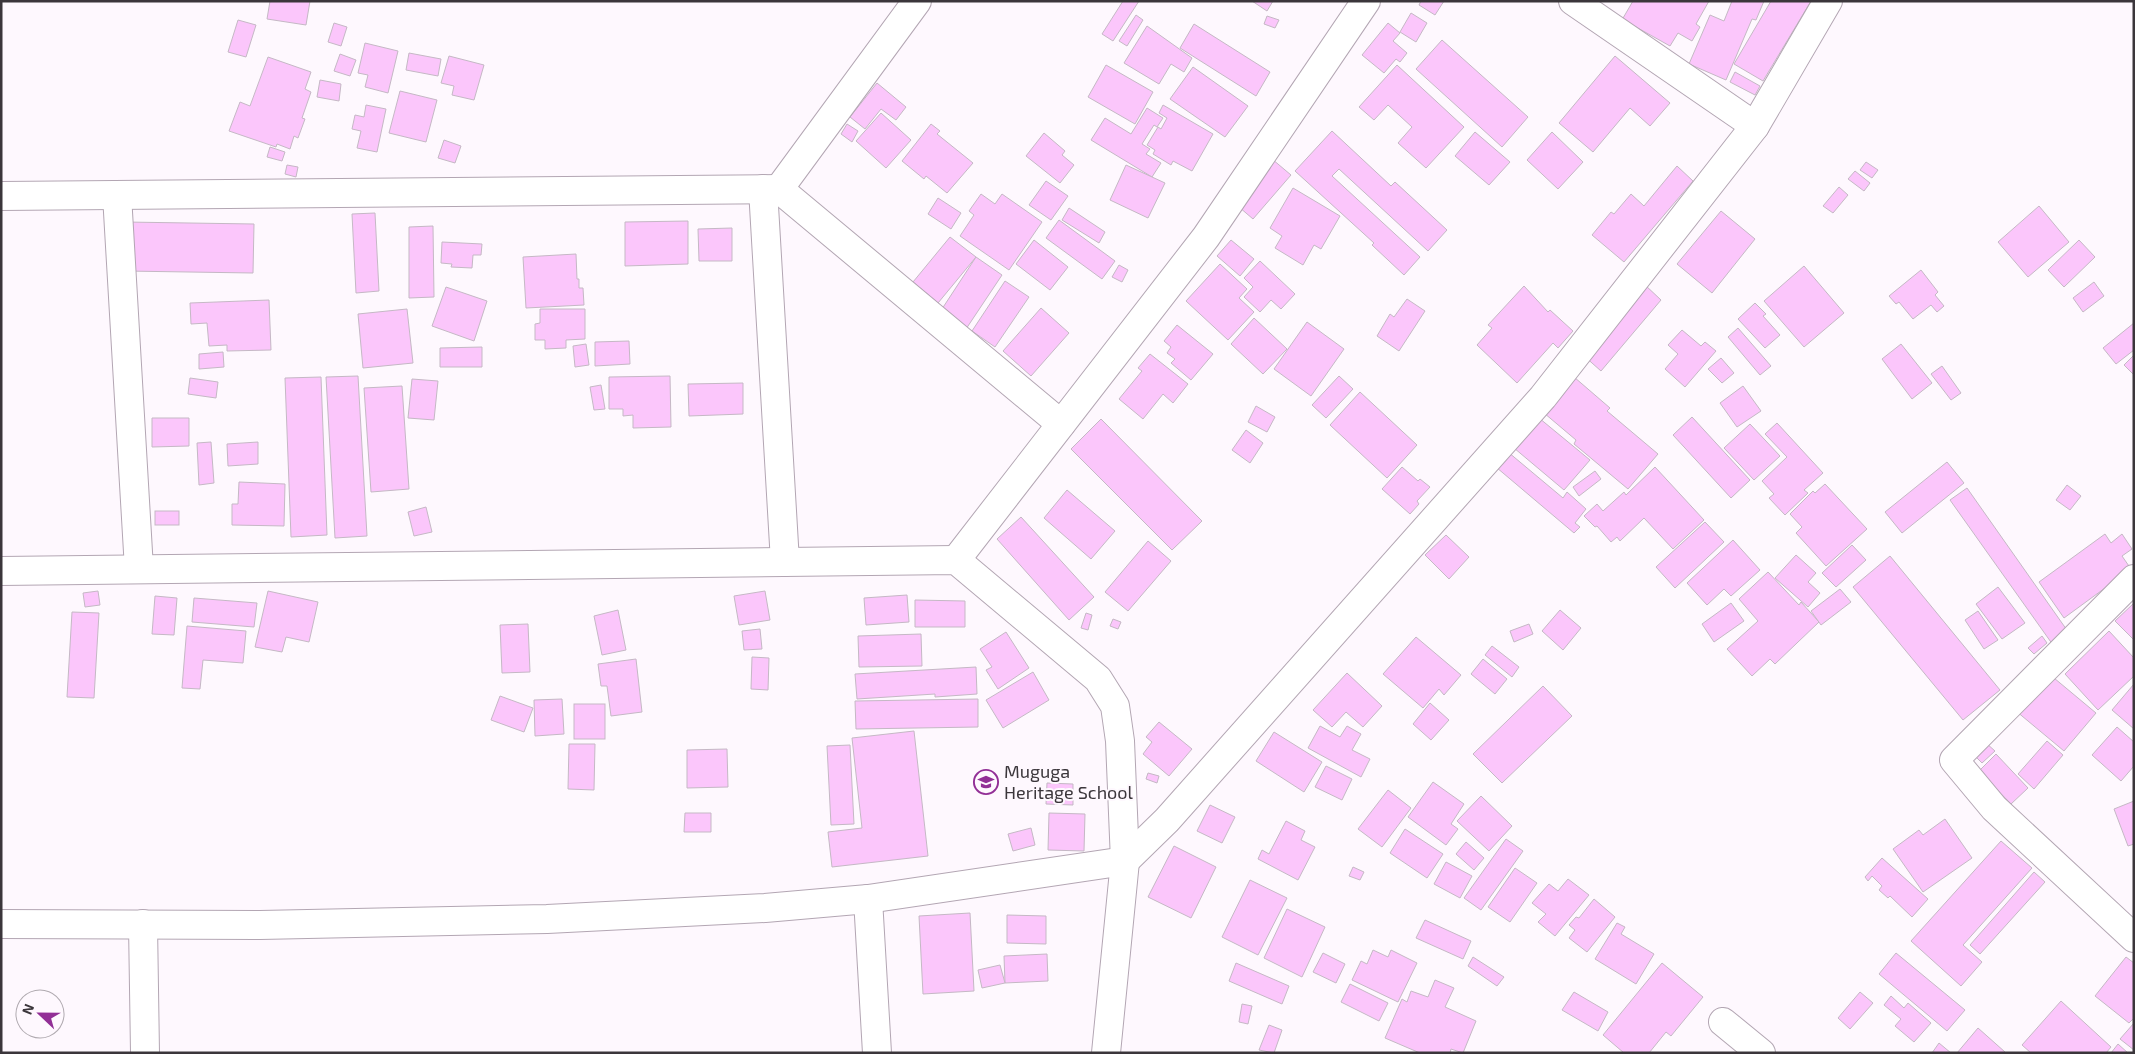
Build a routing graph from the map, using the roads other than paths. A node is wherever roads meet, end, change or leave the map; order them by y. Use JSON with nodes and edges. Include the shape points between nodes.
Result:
{"nodes":[{"id":1,"x":917,"y":1,"type":"edge"},
{"id":2,"x":1366,"y":1,"type":"edge"},
{"id":3,"x":1573,"y":1,"type":"edge"},
{"id":4,"x":1828,"y":1,"type":"edge"},
{"id":5,"x":1755,"y":126,"type":"junction"},
{"id":6,"x":771,"y":189,"type":"junction"},
{"id":7,"x":116,"y":195,"type":"junction"},
{"id":8,"x":1,"y":196,"type":"edge"},
{"id":9,"x":1061,"y":424,"type":"junction"},
{"id":10,"x":956,"y":560,"type":"junction"},
{"id":11,"x":785,"y":562,"type":"junction"},
{"id":12,"x":139,"y":569,"type":"junction"},
{"id":13,"x":1,"y":570,"type":"edge"},
{"id":14,"x":2134,"y":579,"type":"edge"},
{"id":15,"x":1125,"y":860,"type":"junction"},
{"id":16,"x":868,"y":899,"type":"junction"},
{"id":17,"x":1,"y":924,"type":"edge"},
{"id":18,"x":143,"y":924,"type":"junction"},
{"id":19,"x":2134,"y":938,"type":"edge"},
{"id":20,"x":1723,"y":1022,"type":"dead end"},
{"id":21,"x":145,"y":1053,"type":"edge"},
{"id":22,"x":877,"y":1053,"type":"edge"},
{"id":23,"x":1106,"y":1053,"type":"edge"},
{"id":24,"x":1761,"y":1053,"type":"edge"}],
"edges":[{"from":1,"to":6,"type":"street"},
{"from":2,"to":9,"type":"street","via":[[1206,237]]},
{"from":3,"to":5,"type":"street"},
{"from":4,"to":5,"type":"street"},
{"from":5,"to":15,"type":"street","via":[[1543,397],[1167,820]]},
{"from":6,"to":7,"type":"street"},
{"from":6,"to":9,"type":"street"},
{"from":6,"to":11,"type":"street"},
{"from":7,"to":8,"type":"street"},
{"from":7,"to":12,"type":"street"},
{"from":9,"to":10,"type":"street"},
{"from":10,"to":11,"type":"street"},
{"from":10,"to":15,"type":"street","via":[[1098,679],[1115,706],[1120,741]]},
{"from":11,"to":12,"type":"street"},
{"from":12,"to":13,"type":"street"},
{"from":14,"to":19,"type":"street","via":[[1954,760],[1994,808]]},
{"from":15,"to":16,"type":"street"},
{"from":15,"to":23,"type":"street"},
{"from":16,"to":18,"type":"street","via":[[765,908],[546,919]]},
{"from":16,"to":22,"type":"street"},
{"from":17,"to":18,"type":"street"},
{"from":18,"to":21,"type":"street"},
{"from":20,"to":24,"type":"street"}]}
